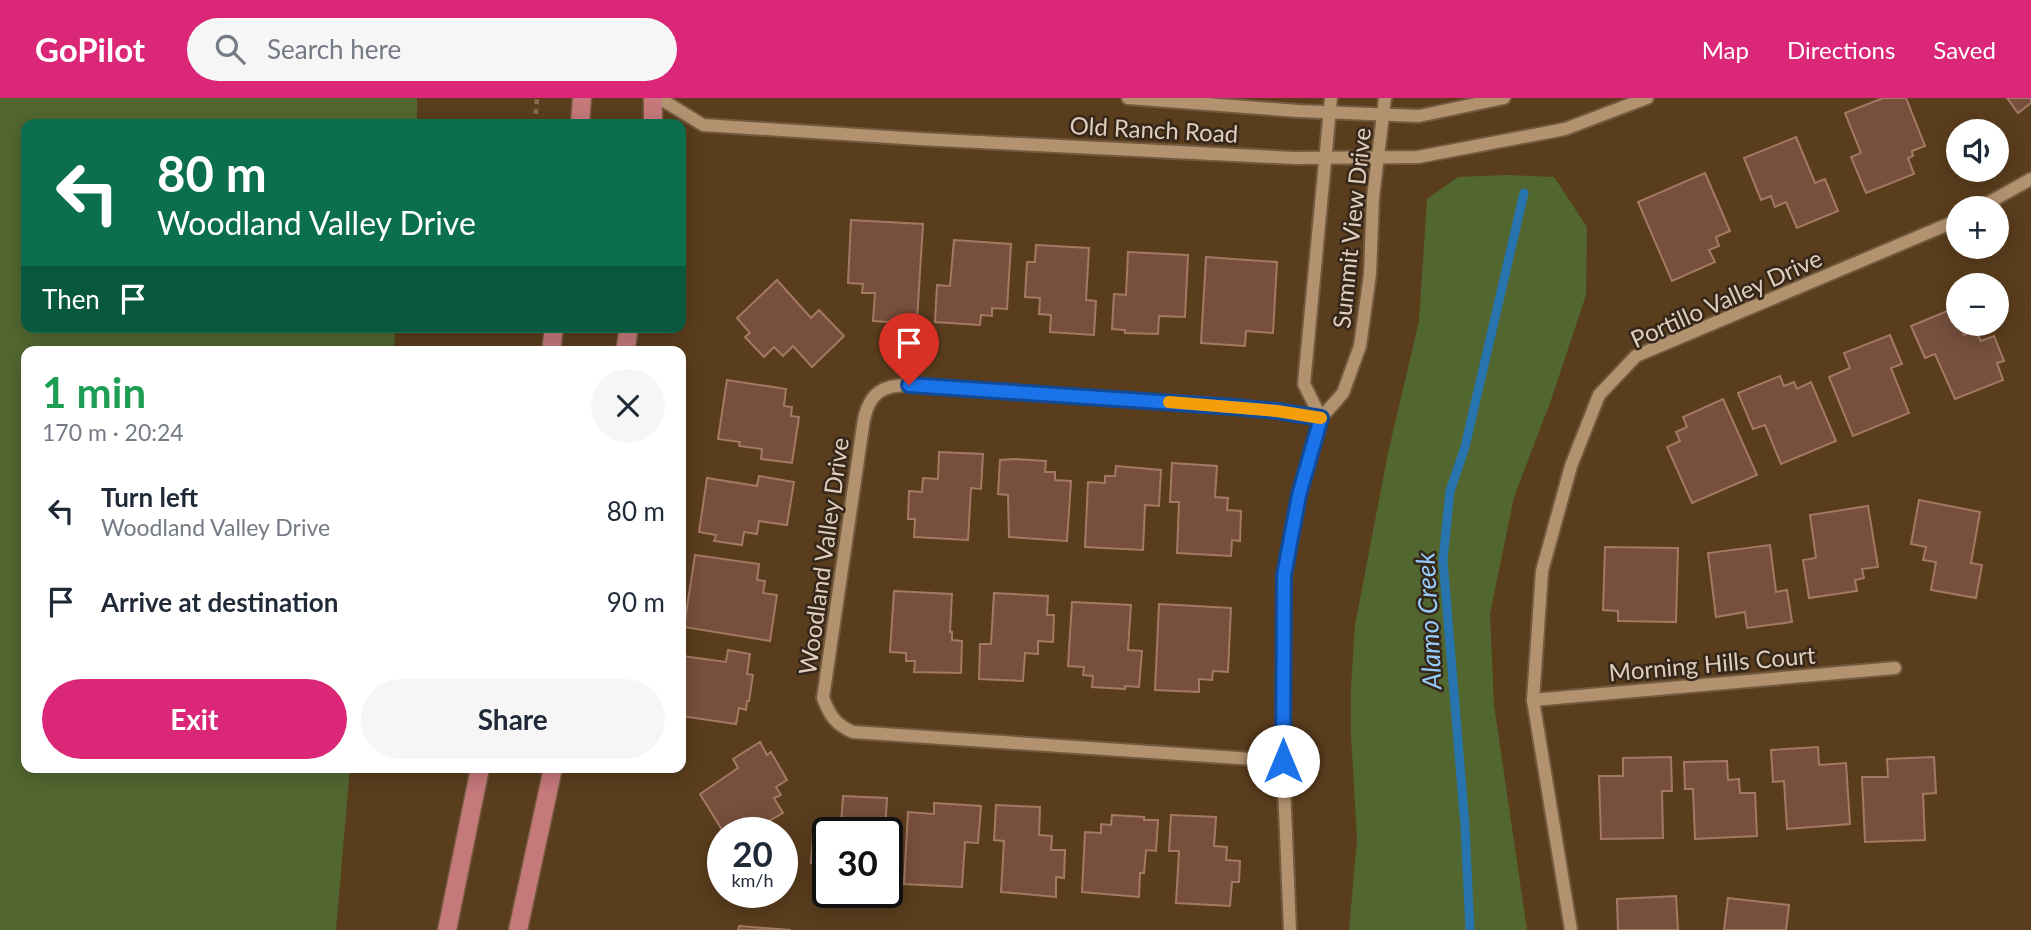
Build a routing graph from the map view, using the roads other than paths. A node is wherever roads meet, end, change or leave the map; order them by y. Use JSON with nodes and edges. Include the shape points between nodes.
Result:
{"nodes":[{"id":1,"x":582,"y":98,"type":"edge"},
{"id":2,"x":653,"y":98,"type":"edge"},
{"id":3,"x":659,"y":98,"type":"edge"},
{"id":4,"x":1128,"y":98,"type":"edge"},
{"id":5,"x":1331,"y":98,"type":"edge"},
{"id":6,"x":1385,"y":98,"type":"edge"},
{"id":7,"x":1504,"y":98,"type":"edge"},
{"id":8,"x":1647,"y":98,"type":"edge"},
{"id":9,"x":1331,"y":112,"type":"junction"},
{"id":10,"x":1383,"y":114,"type":"junction"},
{"id":11,"x":580,"y":119,"type":"edge"},
{"id":12,"x":653,"y":119,"type":"edge"},
{"id":13,"x":1327,"y":157,"type":"junction"},
{"id":14,"x":1380,"y":157,"type":"junction"},
{"id":15,"x":2031,"y":179,"type":"edge"},
{"id":16,"x":2001,"y":196,"type":"edge"},
{"id":17,"x":1946,"y":225,"type":"edge"},
{"id":18,"x":1321,"y":418,"type":"junction"},
{"id":19,"x":1895,"y":668,"type":"dead end"},
{"id":20,"x":1533,"y":700,"type":"junction"},
{"id":21,"x":1283,"y":761,"type":"junction"},
{"id":22,"x":479,"y":773,"type":"edge"},
{"id":23,"x":552,"y":773,"type":"edge"},
{"id":24,"x":447,"y":930,"type":"edge"},
{"id":25,"x":518,"y":930,"type":"edge"},
{"id":26,"x":1290,"y":930,"type":"edge"},
{"id":27,"x":1571,"y":930,"type":"edge"}],
"edges":[{"from":1,"to":11,"type":"main road"},
{"from":2,"to":12,"type":"main road"},
{"from":3,"to":13,"type":"street","name":"Old Ranch Road","via":[[703,125]]},
{"from":4,"to":9,"type":"street","name":"Old Ranch Road"},
{"from":5,"to":9,"type":"street","name":"Summit View Drive"},
{"from":6,"to":10,"type":"street","name":"Summit View Drive"},
{"from":7,"to":10,"type":"street","name":"Old Ranch Road","via":[[1419,116]]},
{"from":8,"to":14,"type":"street","name":"Old Ranch Road","via":[[1565,129],[1418,157]]},
{"from":9,"to":10,"type":"street","name":"Old Ranch Road"},
{"from":9,"to":13,"type":"street","name":"Summit View Drive"},
{"from":10,"to":14,"type":"street","name":"Summit View Drive"},
{"from":13,"to":14,"type":"street","name":"Old Ranch Road"},
{"from":13,"to":18,"type":"street","name":"Summit View Drive","via":[[1304,384]]},
{"from":14,"to":18,"type":"street","name":"Summit View Drive","via":[[1360,346],[1343,393]]},
{"from":15,"to":16,"type":"street"},
{"from":17,"to":20,"type":"street","name":"Portillo Valley Drive","via":[[1636,356],[1599,395],[1571,466],[1542,571]]},
{"from":18,"to":21,"type":"street","name":"Summit View Drive","via":[[1299,495],[1284,575]]},
{"from":18,"to":21,"type":"street","name":"Woodland Valley Drive","via":[[1238,407],[909,385],[892,385],[877,392],[864,419],[823,698],[830,716],[853,732]]},
{"from":19,"to":20,"type":"street","name":"Morning Hills Court"},
{"from":20,"to":27,"type":"street","name":"Portillo Valley Drive"},
{"from":21,"to":26,"type":"street","name":"Summit View Drive"},
{"from":22,"to":24,"type":"main road"},
{"from":23,"to":25,"type":"main road"}]}
